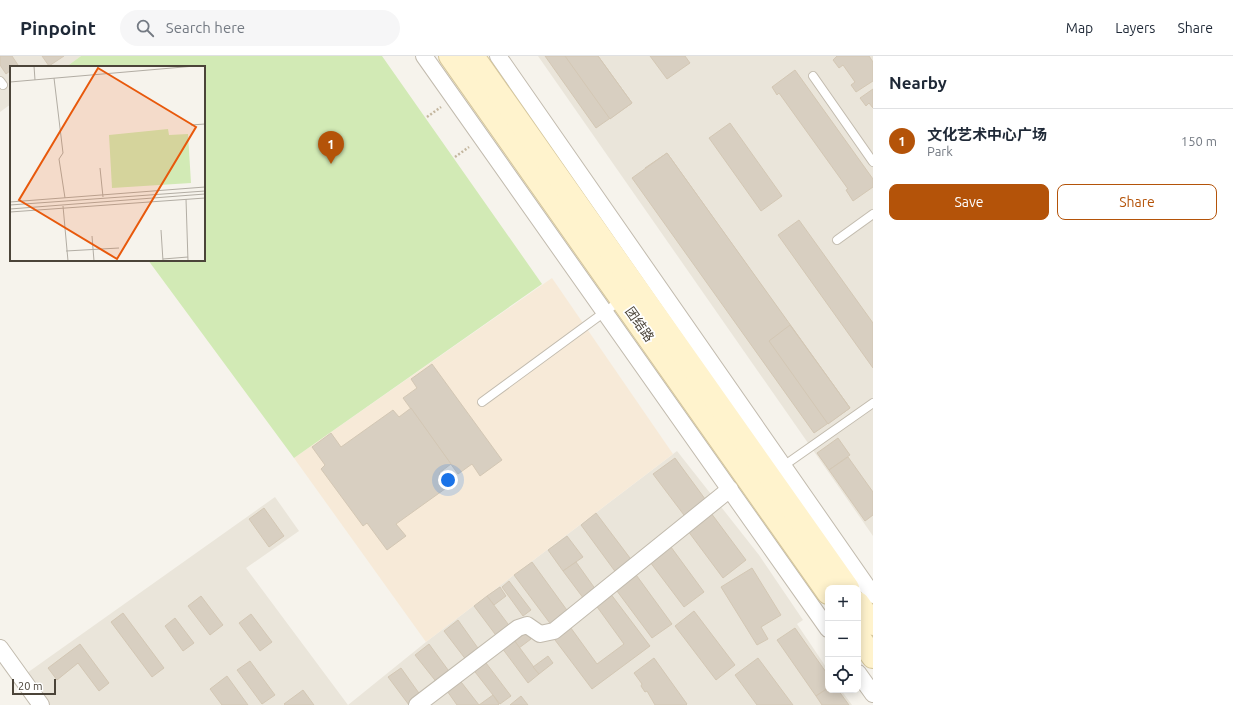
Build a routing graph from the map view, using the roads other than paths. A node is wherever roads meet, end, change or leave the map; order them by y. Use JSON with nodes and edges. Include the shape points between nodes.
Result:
{"nodes":[{"id":1,"x":424,"y":56,"type":"edge"},
{"id":2,"x":450,"y":56,"type":"edge"},
{"id":3,"x":473,"y":56,"type":"edge"},
{"id":4,"x":498,"y":56,"type":"edge"},
{"id":5,"x":813,"y":76,"type":"dead end"},
{"id":6,"x":873,"y":162,"type":"edge"},
{"id":7,"x":873,"y":214,"type":"edge"},
{"id":8,"x":836,"y":240,"type":"dead end"},
{"id":9,"x":614,"y":306,"type":"junction"},
{"id":10,"x":482,"y":402,"type":"dead end"},
{"id":11,"x":873,"y":403,"type":"edge"},
{"id":12,"x":776,"y":471,"type":"junction"},
{"id":13,"x":730,"y":489,"type":"junction"},
{"id":14,"x":846,"y":585,"type":"edge"},
{"id":15,"x":825,"y":589,"type":"edge"},
{"id":16,"x":873,"y":595,"type":"edge"},
{"id":17,"x":861,"y":607,"type":"edge"},
{"id":18,"x":873,"y":624,"type":"edge"},
{"id":19,"x":825,"y":625,"type":"edge"},
{"id":20,"x":861,"y":640,"type":"edge"},
{"id":21,"x":0,"y":648,"type":"edge"},
{"id":22,"x":873,"y":657,"type":"edge"},
{"id":23,"x":861,"y":676,"type":"edge"},
{"id":24,"x":873,"y":694,"type":"edge"},
{"id":25,"x":41,"y":705,"type":"edge"},
{"id":26,"x":417,"y":705,"type":"edge"}],
"edges":[{"from":1,"to":9,"type":"street"},
{"from":2,"to":9,"type":"main road","name":"团结路"},
{"from":3,"to":12,"type":"main road","name":"团结路"},
{"from":4,"to":12,"type":"street"},
{"from":5,"to":6,"type":"lane"},
{"from":7,"to":8,"type":"lane"},
{"from":9,"to":10,"type":"lane"},
{"from":9,"to":13,"type":"street"},
{"from":9,"to":15,"type":"main road","name":"团结路"},
{"from":11,"to":12,"type":"lane"},
{"from":12,"to":14,"type":"main road","name":"团结路"},
{"from":12,"to":16,"type":"street"},
{"from":13,"to":19,"type":"street"},
{"from":13,"to":26,"type":"street","via":[[554,631],[540,634],[527,626],[518,628]]},
{"from":17,"to":18,"type":"main road"},
{"from":20,"to":22,"type":"main road"},
{"from":21,"to":25,"type":"street"},
{"from":23,"to":24,"type":"street"}]}
